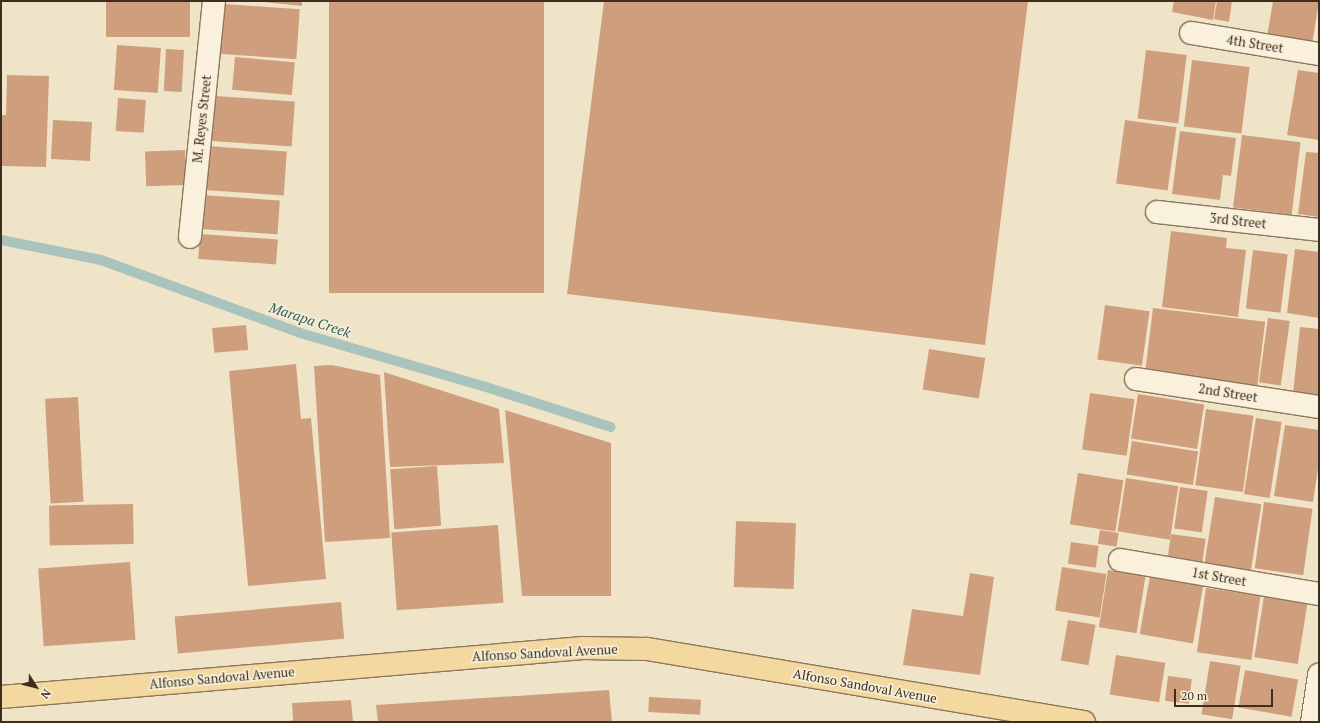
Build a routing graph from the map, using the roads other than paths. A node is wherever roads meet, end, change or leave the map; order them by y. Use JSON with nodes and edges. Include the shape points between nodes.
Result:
{"nodes":[{"id":1,"x":214,"y":1,"type":"edge"},
{"id":2,"x":1191,"y":33,"type":"dead end"},
{"id":3,"x":1319,"y":54,"type":"edge"},
{"id":4,"x":1157,"y":212,"type":"dead end"},
{"id":5,"x":1319,"y":230,"type":"edge"},
{"id":6,"x":190,"y":237,"type":"dead end"},
{"id":7,"x":1136,"y":379,"type":"dead end"},
{"id":8,"x":1319,"y":407,"type":"edge"},
{"id":9,"x":1120,"y":560,"type":"dead end"},
{"id":10,"x":1319,"y":594,"type":"edge"},
{"id":11,"x":1319,"y":675,"type":"edge"},
{"id":12,"x":1,"y":697,"type":"edge"},
{"id":13,"x":1084,"y":722,"type":"edge"},
{"id":14,"x":1312,"y":722,"type":"edge"}],
"edges":[{"from":1,"to":6,"type":"street","name":"M. Reyes Street"},
{"from":2,"to":3,"type":"street","name":"4th Street"},
{"from":4,"to":5,"type":"street","name":"3rd Street"},
{"from":7,"to":8,"type":"street","name":"2nd Street"},
{"from":9,"to":10,"type":"street","name":"1st Street"},
{"from":11,"to":14,"type":"street"},
{"from":12,"to":13,"type":"main road","name":"Alfonso Sandoval Avenue","via":[[583,648],[647,649]]}]}
